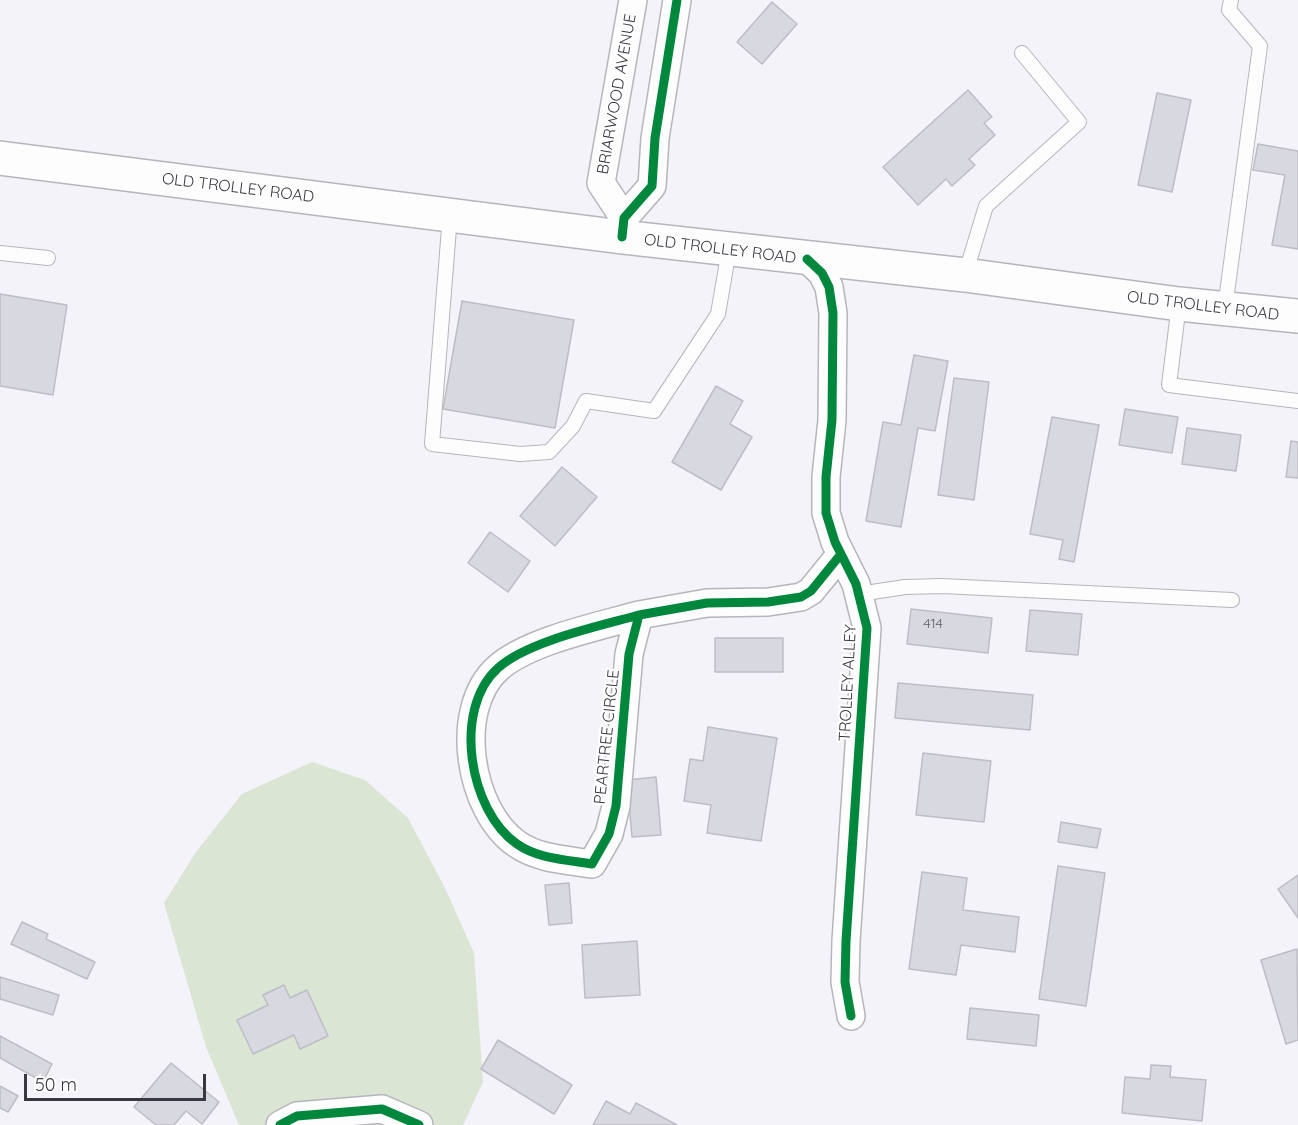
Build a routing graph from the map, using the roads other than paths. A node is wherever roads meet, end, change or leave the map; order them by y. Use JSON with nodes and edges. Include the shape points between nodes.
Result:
{"nodes":[{"id":1,"x":633,"y":0,"type":"edge"},
{"id":2,"x":677,"y":0,"type":"edge"},
{"id":3,"x":1231,"y":0,"type":"edge"},
{"id":4,"x":1022,"y":53,"type":"dead end"},
{"id":5,"x":0,"y":158,"type":"edge"},
{"id":6,"x":450,"y":215,"type":"junction"},
{"id":7,"x":623,"y":228,"type":"junction"},
{"id":8,"x":729,"y":250,"type":"junction"},
{"id":9,"x":0,"y":254,"type":"edge"},
{"id":10,"x":48,"y":258,"type":"dead end"},
{"id":11,"x":807,"y":259,"type":"junction"},
{"id":12,"x":965,"y":275,"type":"junction"},
{"id":13,"x":1179,"y":304,"type":"junction"},
{"id":14,"x":1225,"y":308,"type":"junction"},
{"id":15,"x":1298,"y":316,"type":"edge"},
{"id":16,"x":1298,"y":401,"type":"edge"},
{"id":17,"x":840,"y":554,"type":"junction"},
{"id":18,"x":859,"y":594,"type":"junction"},
{"id":19,"x":1232,"y":600,"type":"dead end"},
{"id":20,"x":639,"y":615,"type":"junction"},
{"id":21,"x":851,"y":1016,"type":"dead end"},
{"id":22,"x":280,"y":1125,"type":"edge"},
{"id":23,"x":418,"y":1125,"type":"edge"}],
"edges":[{"from":1,"to":7,"type":"street","name":"BRIARWOOD AVENUE","via":[[602,183]]},
{"from":2,"to":7,"type":"street","via":[[655,138],[652,186]]},
{"from":3,"to":14,"type":"lane","via":[[1229,10],[1260,46]]},
{"from":4,"to":12,"type":"lane","via":[[1079,122],[986,206]]},
{"from":5,"to":6,"type":"main road","name":"OLD TROLLEY ROAD"},
{"from":6,"to":7,"type":"main road","name":"OLD TROLLEY ROAD"},
{"from":6,"to":8,"type":"lane","via":[[432,444],[520,454],[549,452],[573,426],[586,401],[654,411],[718,314]]},
{"from":7,"to":8,"type":"main road","name":"OLD TROLLEY ROAD"},
{"from":8,"to":11,"type":"main road","name":"OLD TROLLEY ROAD"},
{"from":9,"to":10,"type":"lane"},
{"from":11,"to":12,"type":"main road","name":"OLD TROLLEY ROAD"},
{"from":11,"to":17,"type":"street","name":"TROLLEY ALLEY","via":[[822,273],[829,287],[833,313],[826,513]]},
{"from":12,"to":13,"type":"main road","name":"OLD TROLLEY ROAD"},
{"from":13,"to":14,"type":"main road","name":"OLD TROLLEY ROAD"},
{"from":13,"to":16,"type":"lane","via":[[1169,385]]},
{"from":14,"to":15,"type":"main road","name":"OLD TROLLEY ROAD"},
{"from":17,"to":18,"type":"street","name":"TROLLEY ALLEY"},
{"from":17,"to":20,"type":"street","name":"PEARTREE CIRCLE","via":[[811,591],[801,597],[707,603]]},
{"from":18,"to":19,"type":"lane","via":[[942,586]]},
{"from":18,"to":21,"type":"street","name":"TROLLEY ALLEY","via":[[867,645],[846,941],[845,982]]},
{"from":20,"to":20,"type":"street","name":"PEARTREE CIRCLE","via":[[629,654],[621,771],[609,834],[592,864],[551,858],[518,845],[488,812],[475,772],[473,711],[484,687],[498,668],[535,648]]},
{"from":22,"to":23,"type":"street","via":[[297,1116],[382,1109]]}]}
